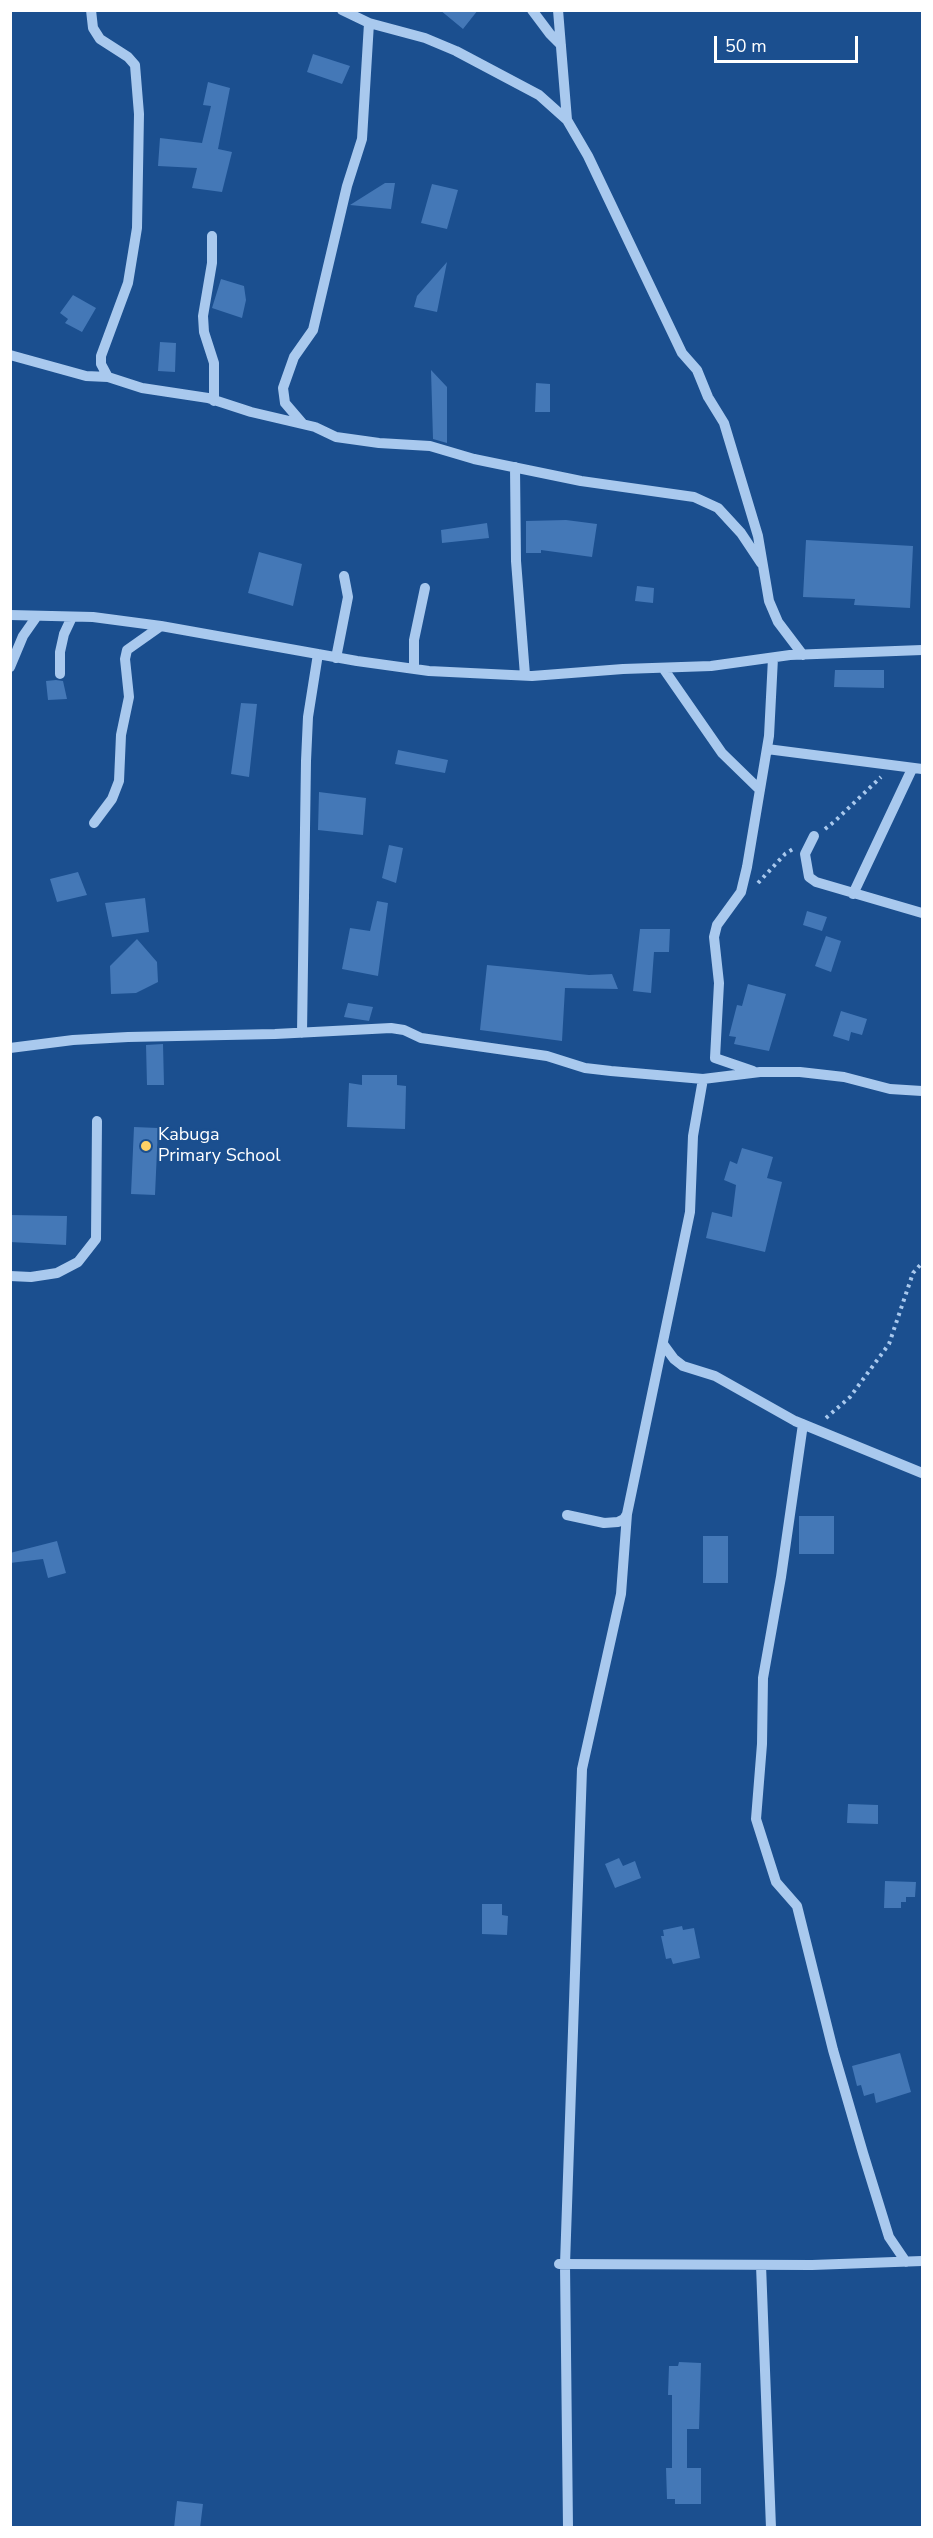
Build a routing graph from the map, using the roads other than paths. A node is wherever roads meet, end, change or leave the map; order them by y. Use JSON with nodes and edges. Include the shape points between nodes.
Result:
{"nodes":[{"id":1,"x":91,"y":10,"type":"edge"},
{"id":2,"x":342,"y":10,"type":"edge"},
{"id":3,"x":532,"y":10,"type":"edge"},
{"id":4,"x":558,"y":10,"type":"edge"},
{"id":5,"x":369,"y":23,"type":"junction"},
{"id":6,"x":561,"y":45,"type":"junction"},
{"id":7,"x":567,"y":120,"type":"junction"},
{"id":8,"x":212,"y":236,"type":"dead end"},
{"id":9,"x":10,"y":355,"type":"edge"},
{"id":10,"x":108,"y":377,"type":"junction"},
{"id":11,"x":214,"y":401,"type":"junction"},
{"id":12,"x":303,"y":424,"type":"junction"},
{"id":13,"x":514,"y":467,"type":"junction"},
{"id":14,"x":763,"y":566,"type":"junction"},
{"id":15,"x":344,"y":576,"type":"dead end"},
{"id":16,"x":425,"y":588,"type":"dead end"},
{"id":17,"x":10,"y":615,"type":"edge"},
{"id":18,"x":37,"y":616,"type":"junction"},
{"id":19,"x":72,"y":617,"type":"junction"},
{"id":20,"x":161,"y":626,"type":"junction"},
{"id":21,"x":922,"y":650,"type":"edge"},
{"id":22,"x":318,"y":654,"type":"junction"},
{"id":23,"x":802,"y":655,"type":"junction"},
{"id":24,"x":336,"y":657,"type":"junction"},
{"id":25,"x":773,"y":658,"type":"junction"},
{"id":26,"x":10,"y":667,"type":"edge"},
{"id":27,"x":663,"y":668,"type":"junction"},
{"id":28,"x":414,"y":669,"type":"junction"},
{"id":29,"x":60,"y":674,"type":"dead end"},
{"id":30,"x":525,"y":675,"type":"junction"},
{"id":31,"x":767,"y":748,"type":"junction"},
{"id":32,"x":917,"y":769,"type":"edge"},
{"id":33,"x":760,"y":790,"type":"junction"},
{"id":34,"x":94,"y":823,"type":"dead end"},
{"id":35,"x":814,"y":836,"type":"road end"},
{"id":36,"x":853,"y":894,"type":"junction"},
{"id":37,"x":922,"y":913,"type":"edge"},
{"id":38,"x":302,"y":1033,"type":"junction"},
{"id":39,"x":10,"y":1048,"type":"edge"},
{"id":40,"x":759,"y":1072,"type":"junction"},
{"id":41,"x":702,"y":1079,"type":"junction"},
{"id":42,"x":922,"y":1091,"type":"edge"},
{"id":43,"x":97,"y":1121,"type":"dead end"},
{"id":44,"x":10,"y":1276,"type":"edge"},
{"id":45,"x":663,"y":1344,"type":"junction"},
{"id":46,"x":803,"y":1424,"type":"junction"},
{"id":47,"x":922,"y":1473,"type":"edge"},
{"id":48,"x":627,"y":1514,"type":"junction"},
{"id":49,"x":567,"y":1515,"type":"dead end"},
{"id":50,"x":922,"y":2261,"type":"edge"},
{"id":51,"x":906,"y":2262,"type":"junction"},
{"id":52,"x":562,"y":2264,"type":"junction"},
{"id":53,"x":761,"y":2265,"type":"junction"},
{"id":54,"x":568,"y":2528,"type":"edge"},
{"id":55,"x":771,"y":2528,"type":"edge"}],
"edges":[{"from":1,"to":10,"type":"street","via":[[93,28],[100,39],[135,65],[139,114],[137,228],[128,283],[101,356]]},
{"from":2,"to":5,"type":"street"},
{"from":3,"to":6,"type":"street"},
{"from":4,"to":6,"type":"street"},
{"from":5,"to":7,"type":"street","via":[[456,51],[539,95]]},
{"from":5,"to":12,"type":"street","via":[[362,139],[313,330],[294,357],[283,388],[285,403]]},
{"from":6,"to":7,"type":"street"},
{"from":7,"to":14,"type":"street","via":[[682,353],[697,370],[724,423],[758,536]]},
{"from":8,"to":11,"type":"street","via":[[212,263],[203,316],[214,363]]},
{"from":9,"to":10,"type":"street","via":[[86,376]]},
{"from":10,"to":11,"type":"street","via":[[142,388]]},
{"from":11,"to":12,"type":"street"},
{"from":12,"to":13,"type":"street","via":[[336,437],[430,446]]},
{"from":13,"to":14,"type":"street","via":[[694,497],[718,508]]},
{"from":13,"to":30,"type":"street"},
{"from":14,"to":23,"type":"street","via":[[769,601],[778,622]]},
{"from":15,"to":24,"type":"street","via":[[348,597]]},
{"from":16,"to":28,"type":"street","via":[[414,640]]},
{"from":17,"to":18,"type":"street"},
{"from":18,"to":19,"type":"street"},
{"from":18,"to":26,"type":"street","via":[[23,636]]},
{"from":19,"to":20,"type":"street"},
{"from":19,"to":29,"type":"street","via":[[60,652]]},
{"from":20,"to":22,"type":"street"},
{"from":20,"to":34,"type":"street","via":[[127,650],[129,697],[121,735],[119,781],[112,799]]},
{"from":21,"to":23,"type":"street"},
{"from":22,"to":24,"type":"street"},
{"from":22,"to":38,"type":"street","via":[[308,717]]},
{"from":23,"to":25,"type":"street"},
{"from":24,"to":28,"type":"street"},
{"from":25,"to":27,"type":"street"},
{"from":25,"to":31,"type":"street"},
{"from":27,"to":30,"type":"street"},
{"from":27,"to":33,"type":"street","via":[[722,753]]},
{"from":28,"to":30,"type":"street"},
{"from":31,"to":32,"type":"street"},
{"from":31,"to":33,"type":"street"},
{"from":32,"to":36,"type":"street"},
{"from":33,"to":40,"type":"street","via":[[741,892],[717,925],[714,937],[719,983],[715,1058]]},
{"from":35,"to":36,"type":"street","via":[[805,854],[809,877]]},
{"from":36,"to":37,"type":"street"},
{"from":38,"to":39,"type":"street","via":[[128,1037]]},
{"from":38,"to":41,"type":"street","via":[[391,1028],[421,1038],[547,1056],[585,1068]]},
{"from":40,"to":41,"type":"street"},
{"from":40,"to":42,"type":"street","via":[[844,1077],[890,1089]]},
{"from":41,"to":45,"type":"street","via":[[692,1142],[690,1212]]},
{"from":43,"to":44,"type":"street","via":[[96,1239],[78,1262],[57,1273]]},
{"from":45,"to":46,"type":"street","via":[[683,1366],[715,1376]]},
{"from":45,"to":48,"type":"street"},
{"from":46,"to":47,"type":"street"},
{"from":46,"to":51,"type":"street","via":[[763,1678],[756,1819],[776,1882],[797,1906],[863,2153],[889,2237]]},
{"from":48,"to":49,"type":"street","via":[[618,1522],[604,1523]]},
{"from":48,"to":52,"type":"street","via":[[621,1594],[582,1769]]},
{"from":50,"to":51,"type":"street"},
{"from":51,"to":53,"type":"street"},
{"from":52,"to":53,"type":"street"},
{"from":52,"to":54,"type":"street"},
{"from":53,"to":55,"type":"street"}]}
